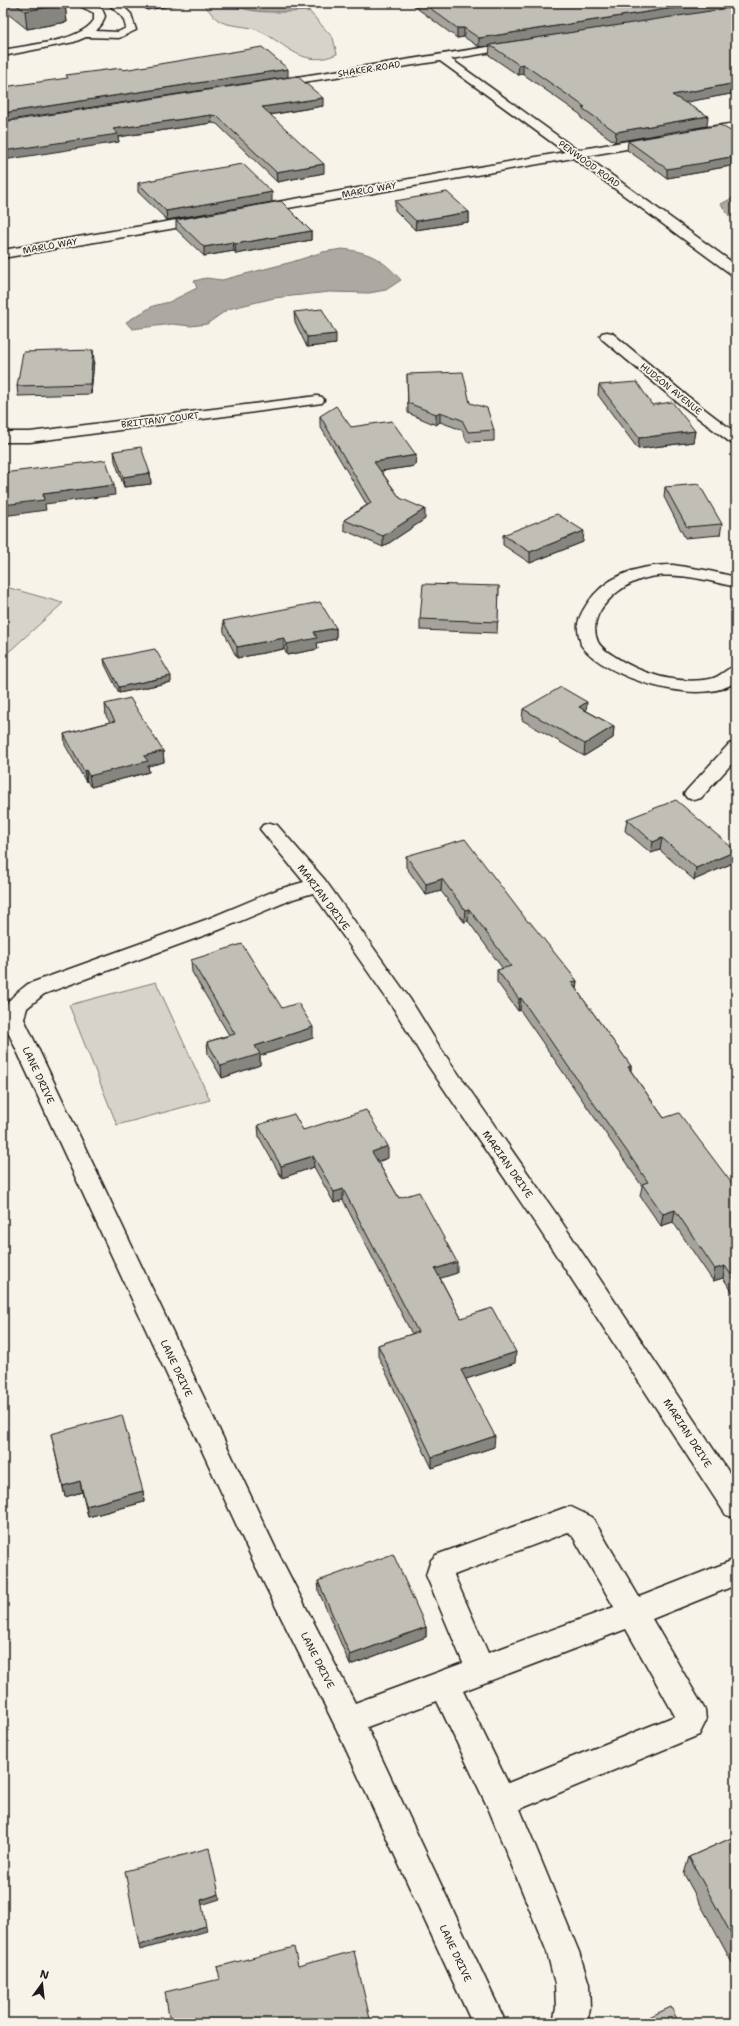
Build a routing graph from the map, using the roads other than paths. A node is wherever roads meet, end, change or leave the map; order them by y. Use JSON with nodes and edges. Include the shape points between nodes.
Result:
{"nodes":[{"id":1,"x":79,"y":3,"type":"edge"},
{"id":2,"x":112,"y":3,"type":"edge"},
{"id":3,"x":85,"y":34,"type":"junction"},
{"id":4,"x":528,"y":44,"type":"edge"},
{"id":5,"x":3,"y":53,"type":"edge"},
{"id":6,"x":443,"y":58,"type":"junction"},
{"id":7,"x":261,"y":86,"type":"edge"},
{"id":8,"x":736,"y":126,"type":"edge"},
{"id":9,"x":682,"y":135,"type":"edge"},
{"id":10,"x":667,"y":138,"type":"edge"},
{"id":11,"x":575,"y":154,"type":"junction"},
{"id":12,"x":246,"y":212,"type":"edge"},
{"id":13,"x":214,"y":217,"type":"edge"},
{"id":14,"x":3,"y":254,"type":"edge"},
{"id":15,"x":736,"y":271,"type":"edge"},
{"id":16,"x":607,"y":336,"type":"dead end"},
{"id":17,"x":317,"y":400,"type":"dead end"},
{"id":18,"x":3,"y":437,"type":"edge"},
{"id":19,"x":736,"y":440,"type":"edge"},
{"id":20,"x":736,"y":582,"type":"edge"},
{"id":21,"x":736,"y":671,"type":"edge"},
{"id":22,"x":736,"y":748,"type":"edge"},
{"id":23,"x":694,"y":794,"type":"dead end"},
{"id":24,"x":270,"y":829,"type":"dead end"},
{"id":25,"x":318,"y":885,"type":"junction"},
{"id":26,"x":736,"y":1506,"type":"edge"},
{"id":27,"x":736,"y":1572,"type":"edge"},
{"id":28,"x":634,"y":1613,"type":"junction"},
{"id":29,"x":481,"y":1670,"type":"junction"},
{"id":30,"x":444,"y":1684,"type":"junction"},
{"id":31,"x":348,"y":1720,"type":"junction"},
{"id":32,"x":501,"y":1801,"type":"junction"},
{"id":33,"x":489,"y":2023,"type":"edge"},
{"id":34,"x":570,"y":2023,"type":"edge"}],
"edges":[{"from":1,"to":3,"type":"street","via":[[98,11],[100,16],[96,26]]},
{"from":2,"to":3,"type":"street","via":[[125,10],[131,30],[119,35]]},
{"from":3,"to":5,"type":"street","via":[[74,39]]},
{"from":4,"to":6,"type":"street","name":"SHAKER ROAD"},
{"from":6,"to":7,"type":"street","name":"SHAKER ROAD"},
{"from":6,"to":11,"type":"street","name":"PENWOOD ROAD"},
{"from":8,"to":9,"type":"street"},
{"from":10,"to":11,"type":"street","name":"MARLO WAY"},
{"from":11,"to":12,"type":"street","name":"MARLO WAY"},
{"from":11,"to":15,"type":"street","name":"PENWOOD ROAD"},
{"from":13,"to":14,"type":"street","name":"MARLO WAY"},
{"from":16,"to":19,"type":"street","name":"HUDSON AVENUE","via":[[680,398]]},
{"from":17,"to":18,"type":"street","name":"BRITTANY COURT","via":[[30,437]]},
{"from":20,"to":21,"type":"street","via":[[702,573],[650,570],[622,581],[598,600],[587,622],[590,645],[610,662],[647,679],[698,686],[724,681]]},
{"from":22,"to":23,"type":"street"},
{"from":24,"to":25,"type":"street","name":"MARIAN DRIVE"},
{"from":25,"to":26,"type":"street","name":"MARIAN DRIVE","via":[[402,1004],[433,1055],[546,1219]]},
{"from":25,"to":31,"type":"street","name":"LANE DRIVE","via":[[286,894],[212,925],[36,989],[17,1004],[13,1019],[265,1556]]},
{"from":27,"to":28,"type":"street"},
{"from":28,"to":29,"type":"street"},
{"from":28,"to":29,"type":"street","via":[[582,1526],[571,1519],[564,1520],[454,1561],[441,1569],[440,1575]]},
{"from":28,"to":32,"type":"street","via":[[690,1710],[691,1721],[688,1725]]},
{"from":29,"to":30,"type":"street"},
{"from":30,"to":31,"type":"street"},
{"from":30,"to":32,"type":"street"},
{"from":31,"to":33,"type":"street","name":"LANE DRIVE"},
{"from":32,"to":34,"type":"street","via":[[563,1952],[572,1984],[573,2008]]}]}
